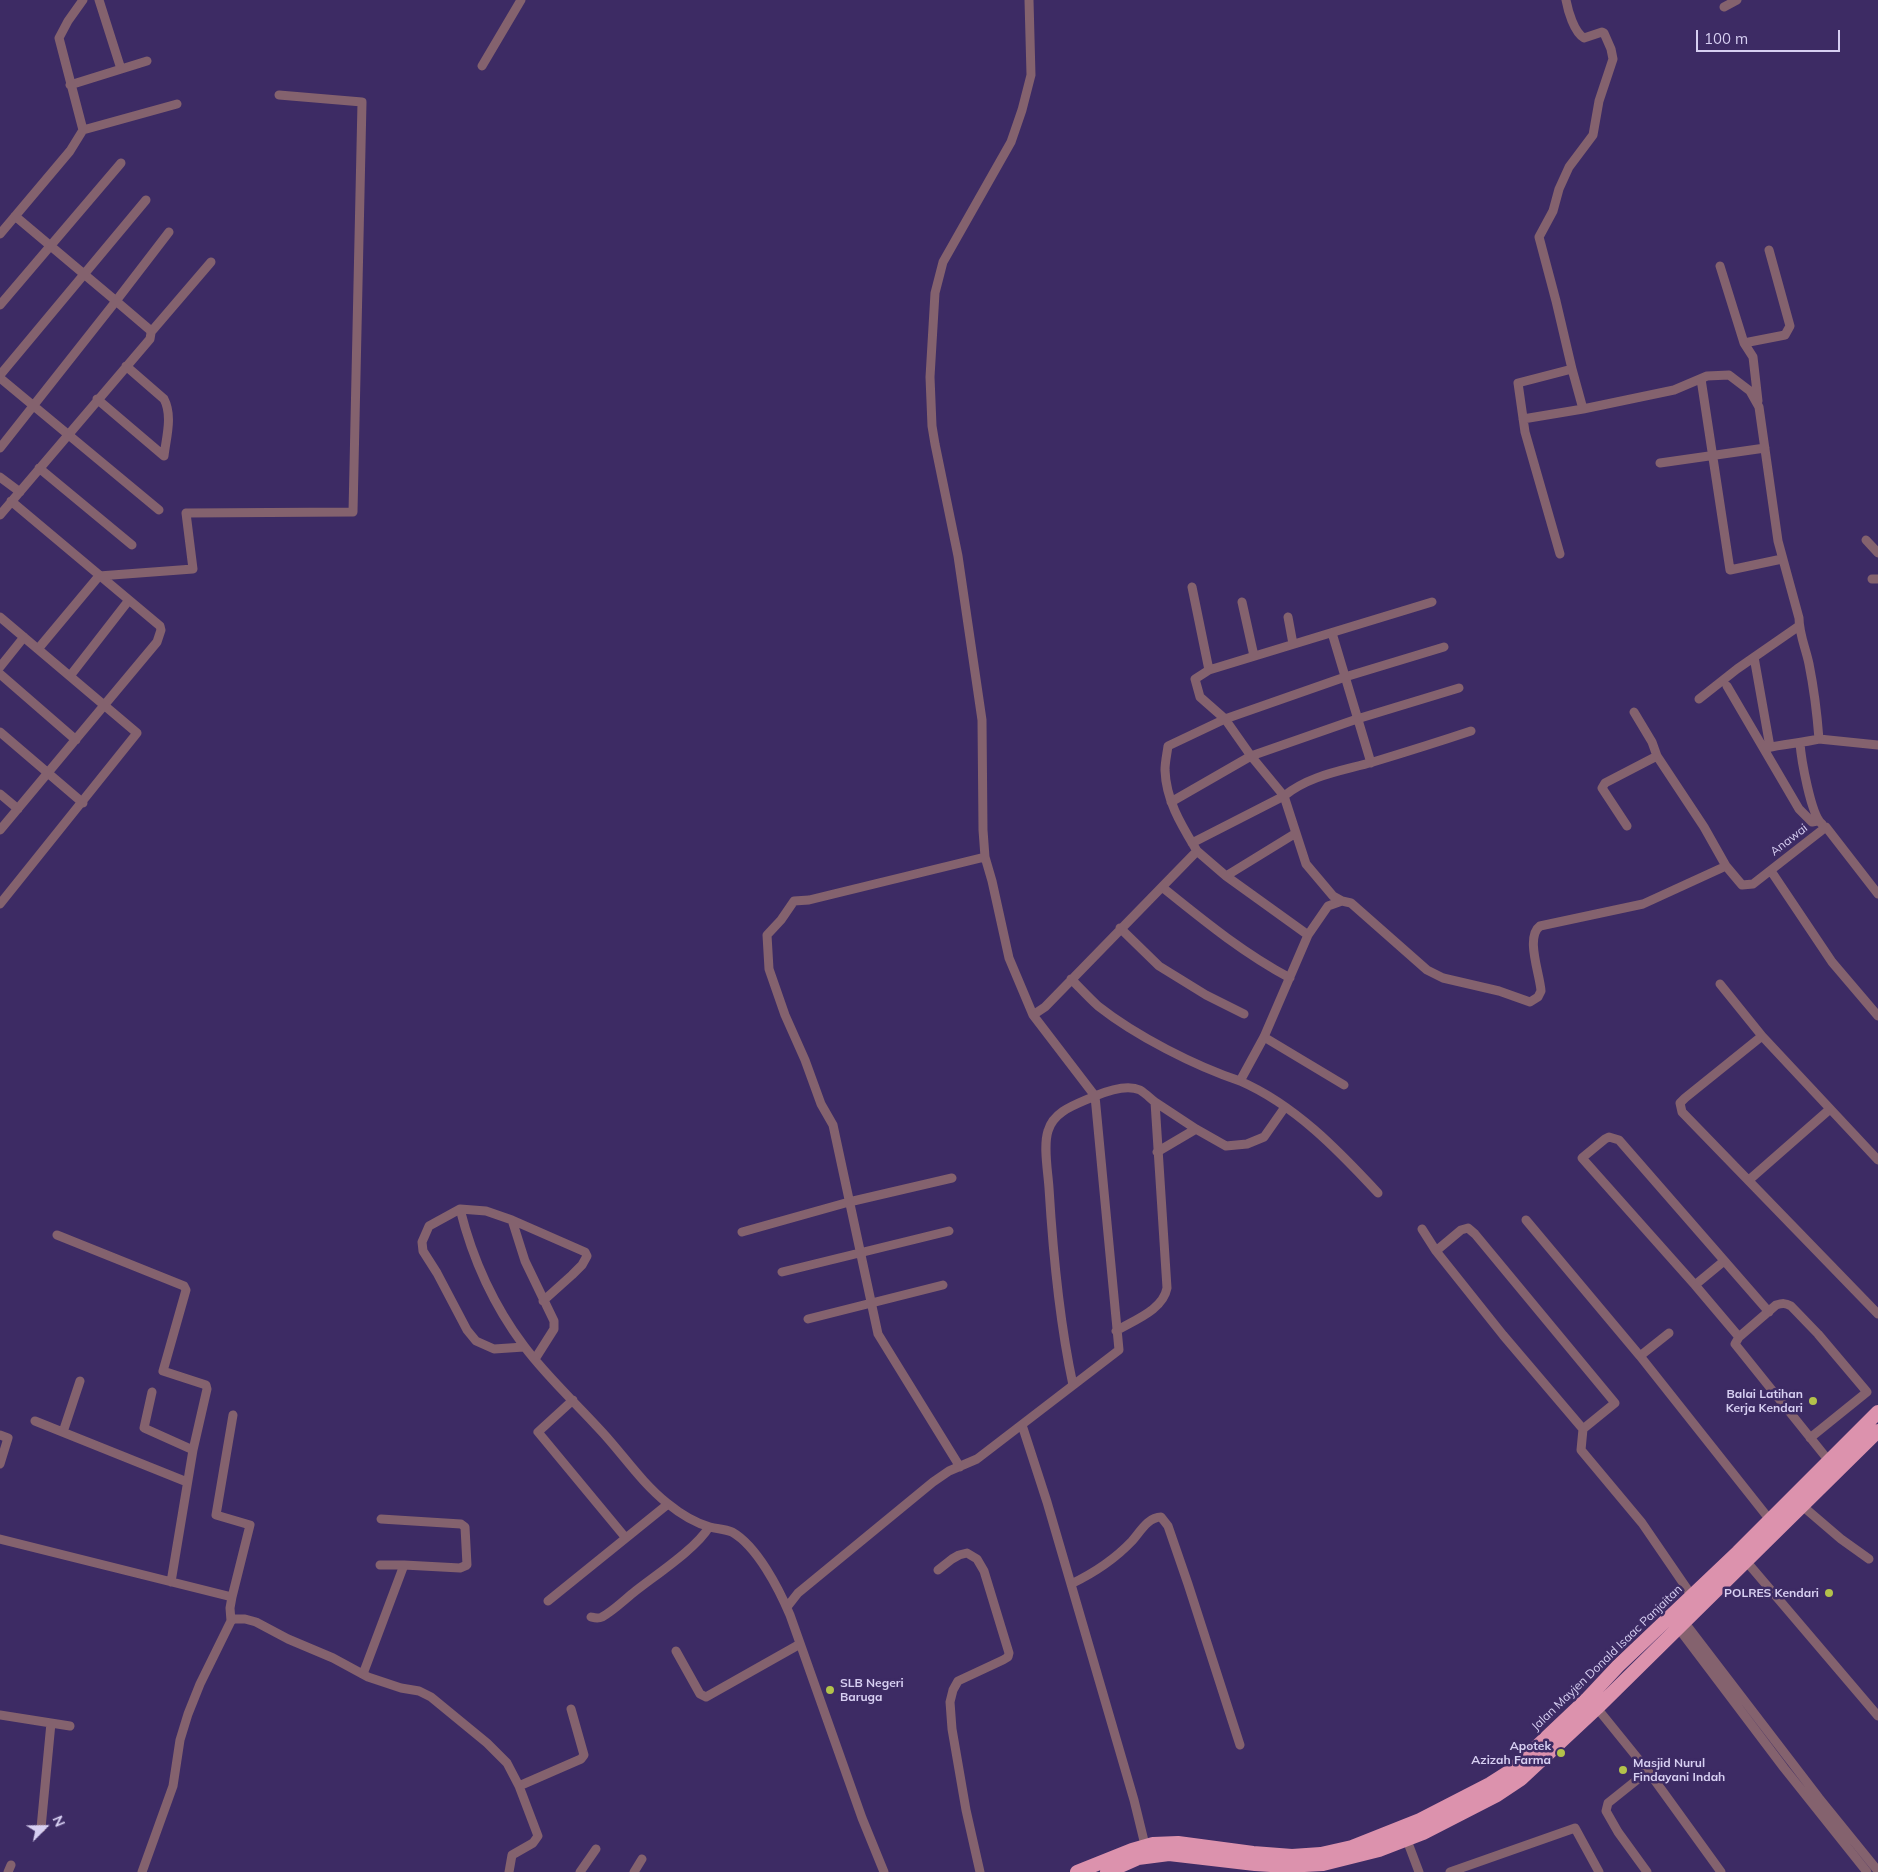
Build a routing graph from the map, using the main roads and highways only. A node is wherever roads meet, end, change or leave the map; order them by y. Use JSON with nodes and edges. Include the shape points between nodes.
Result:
{"nodes":[{"id":1,"x":1878,"y":1412,"type":"edge"},
{"id":2,"x":1878,"y":1431,"type":"edge"},
{"id":3,"x":1798,"y":1502,"type":"junction"},
{"id":4,"x":1618,"y":1666,"type":"junction"},
{"id":5,"x":1629,"y":1676,"type":"junction"},
{"id":6,"x":1405,"y":1833,"type":"junction"},
{"id":7,"x":1146,"y":1850,"type":"junction"},
{"id":8,"x":1077,"y":1872,"type":"edge"},
{"id":9,"x":1107,"y":1872,"type":"edge"}],
"edges":[{"from":1,"to":3,"type":"highway","name":"Jalan Mayjen Donald Isaac Panjaitan","via":[[1829,1461]]},
{"from":2,"to":3,"type":"highway","name":"Jalan Mayjen Donald Isaac Panjaitan"},
{"from":3,"to":4,"type":"highway","name":"Jalan Mayjen Donald Isaac Panjaitan","via":[[1770,1520]]},
{"from":3,"to":5,"type":"highway","name":"Jalan Mayjen Donald Isaac Panjaitan","via":[[1746,1561]]},
{"from":4,"to":5,"type":"highway"},
{"from":4,"to":6,"type":"highway","name":"Jalan Mayjen Donald Isaac Panjaitan","via":[[1512,1770]]},
{"from":5,"to":6,"type":"highway","name":"Jalan Mayjen Donald Isaac Panjaitan","via":[[1521,1779],[1460,1815]]},
{"from":6,"to":7,"type":"highway","name":"Jalan Mayjen Donald Isaac Panjaitan","via":[[1311,1855],[1253,1853],[1178,1843]]},
{"from":7,"to":8,"type":"highway","name":"Jalan Mayjen Donald Isaac Panjaitan"},
{"from":7,"to":9,"type":"highway","name":"Jalan Mayjen Donald Isaac Panjaitan"}]}
